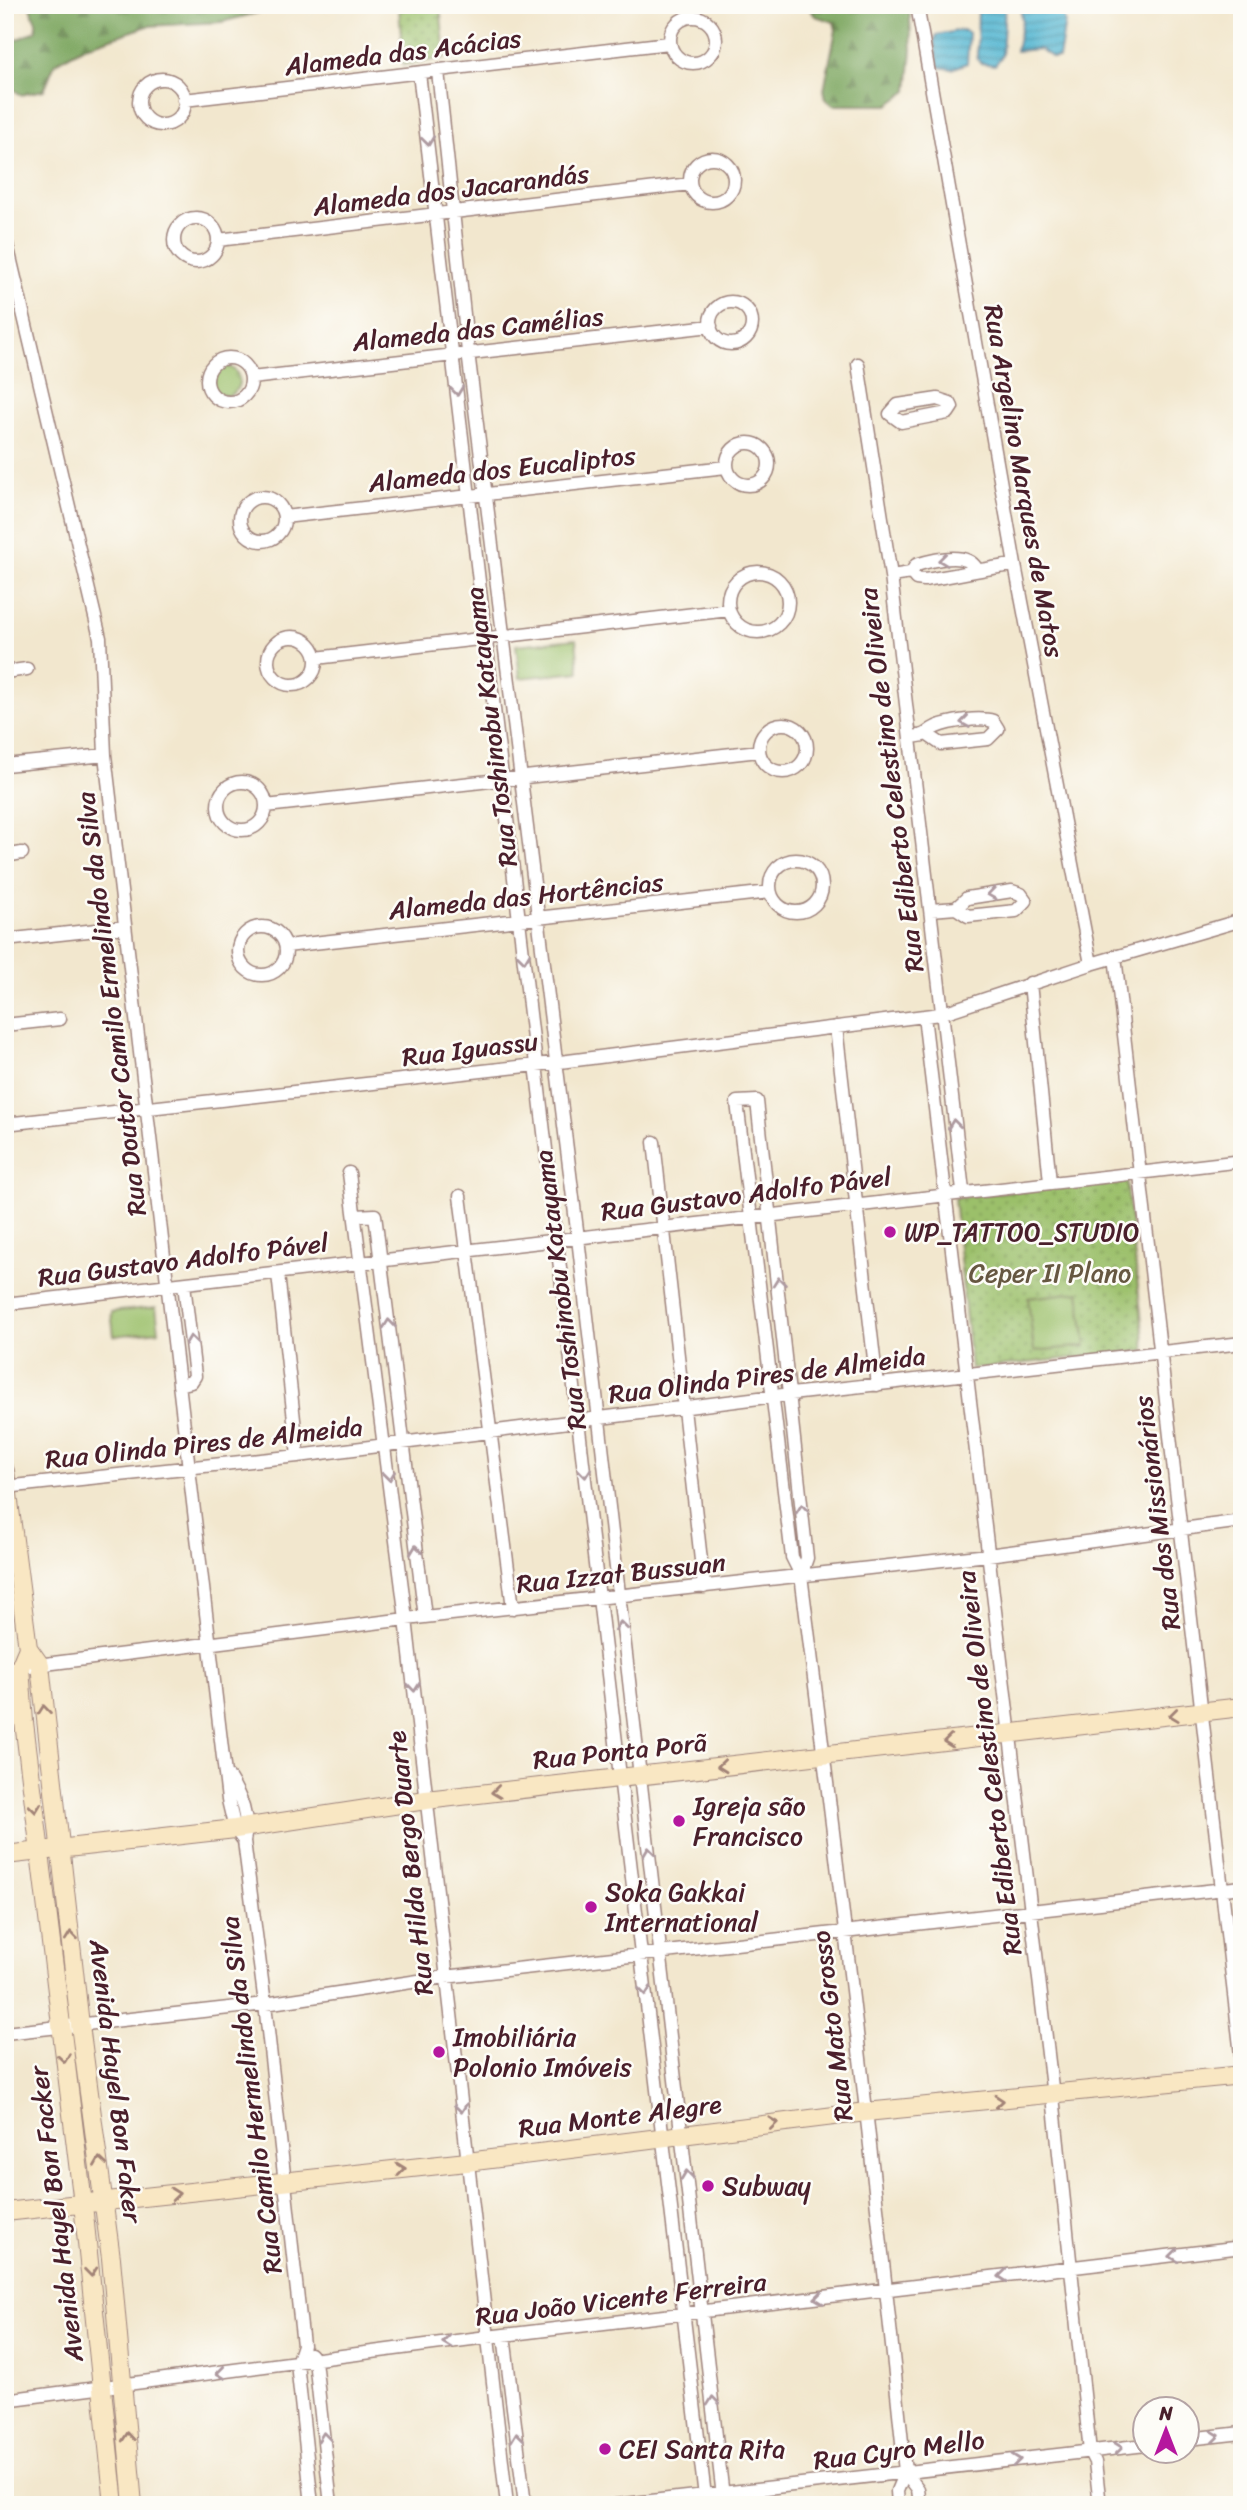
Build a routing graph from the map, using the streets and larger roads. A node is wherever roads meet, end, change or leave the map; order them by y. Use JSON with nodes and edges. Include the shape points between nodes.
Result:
{"nodes":[{"id":1,"x":917,"y":5,"type":"edge"},
{"id":2,"x":669,"y":43,"type":"dead end"},
{"id":3,"x":438,"y":71,"type":"junction"},
{"id":4,"x":419,"y":73,"type":"junction"},
{"id":5,"x":184,"y":100,"type":"dead end"},
{"id":6,"x":690,"y":184,"type":"dead end"},
{"id":7,"x":454,"y":212,"type":"junction"},
{"id":8,"x":437,"y":214,"type":"junction"},
{"id":9,"x":5,"y":236,"type":"edge"},
{"id":10,"x":218,"y":240,"type":"dead end"},
{"id":11,"x":710,"y":326,"type":"dead end"},
{"id":12,"x":468,"y":352,"type":"junction"},
{"id":13,"x":453,"y":354,"type":"junction"},
{"id":14,"x":858,"y":363,"type":"dead end"},
{"id":15,"x":251,"y":378,"type":"dead end"},
{"id":16,"x":890,"y":414,"type":"dead end"},
{"id":17,"x":866,"y":416,"type":"junction"},
{"id":18,"x":726,"y":467,"type":"dead end"},
{"id":19,"x":486,"y":493,"type":"junction"},
{"id":20,"x":469,"y":495,"type":"junction"},
{"id":21,"x":284,"y":517,"type":"dead end"},
{"id":22,"x":1015,"y":565,"type":"junction"},
{"id":23,"x":891,"y":576,"type":"junction"},
{"id":24,"x":729,"y":610,"type":"junction"},
{"id":25,"x":503,"y":635,"type":"junction"},
{"id":26,"x":484,"y":638,"type":"junction"},
{"id":27,"x":316,"y":658,"type":"junction"},
{"id":28,"x":27,"y":669,"type":"dead end"},
{"id":29,"x":5,"y":672,"type":"edge"},
{"id":30,"x":928,"y":735,"type":"junction"},
{"id":31,"x":911,"y":737,"type":"junction"},
{"id":32,"x":759,"y":751,"type":"dead end"},
{"id":33,"x":105,"y":755,"type":"junction"},
{"id":34,"x":5,"y":765,"type":"edge"},
{"id":35,"x":520,"y":776,"type":"junction"},
{"id":36,"x":502,"y":779,"type":"junction"},
{"id":37,"x":266,"y":806,"type":"dead end"},
{"id":38,"x":22,"y":853,"type":"dead end"},
{"id":39,"x":5,"y":856,"type":"edge"},
{"id":40,"x":770,"y":892,"type":"junction"},
{"id":41,"x":956,"y":908,"type":"junction"},
{"id":42,"x":931,"y":910,"type":"junction"},
{"id":43,"x":538,"y":917,"type":"junction"},
{"id":44,"x":519,"y":919,"type":"junction"},
{"id":45,"x":1242,"y":920,"type":"edge"},
{"id":46,"x":124,"y":927,"type":"junction"},
{"id":47,"x":5,"y":940,"type":"edge"},
{"id":48,"x":286,"y":946,"type":"dead end"},
{"id":49,"x":1115,"y":956,"type":"junction"},
{"id":50,"x":1091,"y":964,"type":"junction"},
{"id":51,"x":1030,"y":983,"type":"junction"},
{"id":52,"x":940,"y":1014,"type":"junction"},
{"id":53,"x":924,"y":1016,"type":"junction"},
{"id":54,"x":60,"y":1019,"type":"dead end"},
{"id":55,"x":5,"y":1025,"type":"edge"},
{"id":56,"x":836,"y":1027,"type":"junction"},
{"id":57,"x":555,"y":1062,"type":"junction"},
{"id":58,"x":536,"y":1065,"type":"junction"},
{"id":59,"x":146,"y":1109,"type":"junction"},
{"id":60,"x":5,"y":1124,"type":"edge"},
{"id":61,"x":654,"y":1142,"type":"dead end"},
{"id":62,"x":567,"y":1150,"type":"junction"},
{"id":63,"x":547,"y":1153,"type":"junction"},
{"id":64,"x":1242,"y":1161,"type":"edge"},
{"id":65,"x":1139,"y":1172,"type":"junction"},
{"id":66,"x":349,"y":1173,"type":"dead end"},
{"id":67,"x":1050,"y":1182,"type":"junction"},
{"id":68,"x":963,"y":1191,"type":"junction"},
{"id":69,"x":946,"y":1193,"type":"junction"},
{"id":70,"x":460,"y":1196,"type":"dead end"},
{"id":71,"x":858,"y":1203,"type":"junction"},
{"id":72,"x":771,"y":1214,"type":"junction"},
{"id":73,"x":355,"y":1216,"type":"junction"},
{"id":74,"x":751,"y":1216,"type":"junction"},
{"id":75,"x":665,"y":1226,"type":"junction"},
{"id":76,"x":578,"y":1238,"type":"junction"},
{"id":77,"x":558,"y":1240,"type":"junction"},
{"id":78,"x":468,"y":1251,"type":"junction"},
{"id":79,"x":382,"y":1259,"type":"junction"},
{"id":80,"x":362,"y":1262,"type":"junction"},
{"id":81,"x":278,"y":1274,"type":"junction"},
{"id":82,"x":184,"y":1284,"type":"junction"},
{"id":83,"x":167,"y":1285,"type":"junction"},
{"id":84,"x":5,"y":1304,"type":"edge"},
{"id":85,"x":1242,"y":1343,"type":"edge"},
{"id":86,"x":1162,"y":1353,"type":"junction"},
{"id":87,"x":968,"y":1375,"type":"junction"},
{"id":88,"x":179,"y":1385,"type":"junction"},
{"id":89,"x":877,"y":1385,"type":"junction"},
{"id":90,"x":791,"y":1394,"type":"junction"},
{"id":91,"x":772,"y":1396,"type":"junction"},
{"id":92,"x":686,"y":1407,"type":"junction"},
{"id":93,"x":598,"y":1418,"type":"junction"},
{"id":94,"x":579,"y":1420,"type":"junction"},
{"id":95,"x":492,"y":1432,"type":"junction"},
{"id":96,"x":402,"y":1444,"type":"junction"},
{"id":97,"x":385,"y":1446,"type":"junction"},
{"id":98,"x":298,"y":1456,"type":"junction"},
{"id":99,"x":190,"y":1468,"type":"junction"},
{"id":100,"x":6,"y":1482,"type":"edge"},
{"id":101,"x":1242,"y":1521,"type":"edge"},
{"id":102,"x":1181,"y":1530,"type":"junction"},
{"id":103,"x":988,"y":1555,"type":"junction"},
{"id":104,"x":801,"y":1575,"type":"junction"},
{"id":105,"x":705,"y":1587,"type":"junction"},
{"id":106,"x":618,"y":1597,"type":"junction"},
{"id":107,"x":599,"y":1599,"type":"junction"},
{"id":108,"x":513,"y":1608,"type":"junction"},
{"id":109,"x":425,"y":1617,"type":"junction"},
{"id":110,"x":406,"y":1619,"type":"junction"},
{"id":111,"x":209,"y":1644,"type":"junction"},
{"id":112,"x":28,"y":1648,"type":"junction"},
{"id":113,"x":40,"y":1665,"type":"junction"},
{"id":114,"x":12,"y":1668,"type":"edge"},
{"id":115,"x":1242,"y":1707,"type":"edge"},
{"id":116,"x":1203,"y":1712,"type":"junction"},
{"id":117,"x":1010,"y":1735,"type":"junction"},
{"id":118,"x":824,"y":1755,"type":"junction"},
{"id":119,"x":227,"y":1773,"type":"joint"},
{"id":120,"x":640,"y":1775,"type":"junction"},
{"id":121,"x":621,"y":1777,"type":"junction"},
{"id":122,"x":426,"y":1800,"type":"junction"},
{"id":123,"x":242,"y":1833,"type":"junction"},
{"id":124,"x":61,"y":1848,"type":"junction"},
{"id":125,"x":40,"y":1851,"type":"junction"},
{"id":126,"x":5,"y":1855,"type":"edge"},
{"id":127,"x":1242,"y":1887,"type":"edge"},
{"id":128,"x":1222,"y":1889,"type":"junction"},
{"id":129,"x":1028,"y":1909,"type":"junction"},
{"id":130,"x":844,"y":1930,"type":"junction"},
{"id":131,"x":660,"y":1952,"type":"junction"},
{"id":132,"x":640,"y":1955,"type":"junction"},
{"id":133,"x":445,"y":1977,"type":"junction"},
{"id":134,"x":265,"y":2004,"type":"junction"},
{"id":135,"x":80,"y":2025,"type":"junction"},
{"id":136,"x":60,"y":2027,"type":"junction"},
{"id":137,"x":5,"y":2033,"type":"edge"},
{"id":138,"x":1242,"y":2064,"type":"edge"},
{"id":139,"x":1242,"y":2075,"type":"edge"},
{"id":140,"x":1053,"y":2096,"type":"junction"},
{"id":141,"x":866,"y":2112,"type":"junction"},
{"id":142,"x":682,"y":2134,"type":"junction"},
{"id":143,"x":663,"y":2137,"type":"junction"},
{"id":144,"x":467,"y":2162,"type":"junction"},
{"id":145,"x":285,"y":2182,"type":"junction"},
{"id":146,"x":105,"y":2202,"type":"junction"},
{"id":147,"x":83,"y":2204,"type":"junction"},
{"id":148,"x":5,"y":2212,"type":"edge"},
{"id":149,"x":1242,"y":2247,"type":"edge"},
{"id":150,"x":1071,"y":2269,"type":"junction"},
{"id":151,"x":886,"y":2289,"type":"junction"},
{"id":152,"x":704,"y":2312,"type":"junction"},
{"id":153,"x":684,"y":2315,"type":"junction"},
{"id":154,"x":504,"y":2335,"type":"junction"},
{"id":155,"x":486,"y":2337,"type":"junction"},
{"id":156,"x":303,"y":2344,"type":"junction"},
{"id":157,"x":315,"y":2360,"type":"junction"},
{"id":158,"x":297,"y":2363,"type":"junction"},
{"id":159,"x":123,"y":2385,"type":"junction"},
{"id":160,"x":104,"y":2387,"type":"junction"},
{"id":161,"x":5,"y":2400,"type":"edge"},
{"id":162,"x":1242,"y":2433,"type":"edge"},
{"id":163,"x":1202,"y":2438,"type":"edge"},
{"id":164,"x":1132,"y":2447,"type":"edge"},
{"id":165,"x":1090,"y":2452,"type":"junction"},
{"id":166,"x":905,"y":2472,"type":"junction"},
{"id":167,"x":724,"y":2499,"type":"edge"},
{"id":168,"x":705,"y":2500,"type":"edge"},
{"id":169,"x":114,"y":2505,"type":"edge"},
{"id":170,"x":133,"y":2505,"type":"edge"},
{"id":171,"x":312,"y":2505,"type":"edge"},
{"id":172,"x":331,"y":2505,"type":"edge"},
{"id":173,"x":507,"y":2505,"type":"edge"},
{"id":174,"x":525,"y":2505,"type":"edge"},
{"id":175,"x":616,"y":2505,"type":"edge"},
{"id":176,"x":898,"y":2505,"type":"edge"},
{"id":177,"x":920,"y":2505,"type":"edge"},
{"id":178,"x":1100,"y":2505,"type":"edge"}],
"edges":[{"from":1,"to":22,"type":"street","name":"Rua Argelino Marques de Matos"},
{"from":2,"to":3,"type":"street","name":"Alameda das Acácias"},
{"from":3,"to":4,"type":"street","name":"Alameda das Acácias"},
{"from":3,"to":7,"type":"street","name":"Rua Toshinobu Katayama"},
{"from":4,"to":5,"type":"street","name":"Alameda das Acácias"},
{"from":4,"to":8,"type":"street","name":"Rua Toshinobu Katayama","one_way":true},
{"from":6,"to":7,"type":"street","name":"Alameda dos Jacarandás"},
{"from":7,"to":8,"type":"street","name":"Alameda dos Jacarandás"},
{"from":7,"to":12,"type":"street","name":"Rua Toshinobu Katayama"},
{"from":8,"to":10,"type":"street","name":"Alameda dos Jacarandás"},
{"from":8,"to":13,"type":"street","name":"Rua Toshinobu Katayama"},
{"from":9,"to":33,"type":"street","name":"Rua Doutor Camilo Ermelindo da Silva","via":[[100,638]]},
{"from":11,"to":12,"type":"street","name":"Alameda das Camélias"},
{"from":12,"to":13,"type":"street","name":"Alameda das Camélias"},
{"from":12,"to":19,"type":"street","name":"Rua Toshinobu Katayama"},
{"from":13,"to":15,"type":"street","name":"Alameda das Camélias"},
{"from":13,"to":20,"type":"street","name":"Rua Toshinobu Katayama","one_way":true},
{"from":14,"to":17,"type":"street","name":"Rua Ediberto Celestino de Oliveira"},
{"from":16,"to":17,"type":"street"},
{"from":17,"to":23,"type":"street","name":"Rua Ediberto Celestino de Oliveira"},
{"from":18,"to":19,"type":"street","name":"Alameda dos Eucaliptos"},
{"from":19,"to":20,"type":"street","name":"Alameda dos Eucaliptos"},
{"from":19,"to":25,"type":"street","name":"Rua Toshinobu Katayama"},
{"from":20,"to":21,"type":"street","name":"Alameda dos Eucaliptos"},
{"from":20,"to":26,"type":"street","name":"Rua Toshinobu Katayama"},
{"from":22,"to":23,"type":"street","via":[[923,580],[911,573]]},
{"from":22,"to":50,"type":"street","name":"Rua Argelino Marques de Matos"},
{"from":23,"to":31,"type":"street","name":"Rua Ediberto Celestino de Oliveira"},
{"from":24,"to":24,"type":"street","via":[[748,631],[767,631],[782,621],[788,594],[775,577],[755,572],[730,590]]},
{"from":24,"to":25,"type":"street"},
{"from":25,"to":26,"type":"street"},
{"from":25,"to":35,"type":"street","name":"Rua Toshinobu Katayama"},
{"from":26,"to":27,"type":"street"},
{"from":26,"to":36,"type":"street","name":"Rua Toshinobu Katayama"},
{"from":27,"to":27,"type":"street","via":[[309,643],[294,636],[272,645],[267,660],[272,676],[293,685],[308,679]]},
{"from":28,"to":29,"type":"street"},
{"from":30,"to":30,"type":"street","one_way":true,"via":[[941,744],[988,739],[998,729],[985,719],[940,726]]},
{"from":30,"to":31,"type":"street"},
{"from":31,"to":42,"type":"street","name":"Rua Ediberto Celestino de Oliveira"},
{"from":32,"to":35,"type":"street"},
{"from":33,"to":34,"type":"street"},
{"from":33,"to":46,"type":"street","name":"Rua Doutor Camilo Ermelindo da Silva"},
{"from":35,"to":36,"type":"street"},
{"from":35,"to":43,"type":"street","name":"Rua Toshinobu Katayama"},
{"from":36,"to":37,"type":"street"},
{"from":36,"to":44,"type":"street","name":"Rua Toshinobu Katayama"},
{"from":38,"to":39,"type":"street"},
{"from":40,"to":40,"type":"street","via":[[780,907],[797,912],[814,905],[821,880],[812,866],[789,861],[772,876]]},
{"from":40,"to":43,"type":"street","name":"Alameda das Hortências"},
{"from":41,"to":41,"type":"street","one_way":true,"via":[[968,916],[1016,911],[1026,901],[1012,891],[967,898]]},
{"from":41,"to":42,"type":"street"},
{"from":42,"to":52,"type":"street","name":"Rua Ediberto Celestino de Oliveira"},
{"from":43,"to":44,"type":"street","name":"Alameda das Hortências"},
{"from":43,"to":57,"type":"street","name":"Rua Toshinobu Katayama"},
{"from":44,"to":48,"type":"street","name":"Alameda das Hortências"},
{"from":44,"to":58,"type":"street","name":"Rua Toshinobu Katayama","one_way":true},
{"from":45,"to":49,"type":"street","name":"Rua Iguassu"},
{"from":46,"to":47,"type":"street"},
{"from":46,"to":59,"type":"street","name":"Rua Doutor Camilo Ermelindo da Silva"},
{"from":49,"to":50,"type":"street","name":"Rua Iguassu"},
{"from":49,"to":65,"type":"street","name":"Rua dos Missionários"},
{"from":50,"to":51,"type":"street","name":"Rua Iguassu"},
{"from":51,"to":52,"type":"street","name":"Rua Iguassu"},
{"from":51,"to":67,"type":"street"},
{"from":52,"to":53,"type":"street","name":"Rua Iguassu"},
{"from":68,"to":52,"type":"street","name":"Rua Ediberto Celestino de Oliveira","one_way":true},
{"from":53,"to":56,"type":"street","name":"Rua Iguassu"},
{"from":53,"to":69,"type":"street","name":"Rua Ediberto Celestino de Oliveira"},
{"from":54,"to":55,"type":"street"},
{"from":56,"to":57,"type":"street","name":"Rua Iguassu"},
{"from":56,"to":71,"type":"street"},
{"from":57,"to":58,"type":"street","name":"Rua Iguassu"},
{"from":57,"to":62,"type":"street","name":"Rua Toshinobu Katayama"},
{"from":58,"to":59,"type":"street","name":"Rua Iguassu"},
{"from":58,"to":63,"type":"street","name":"Rua Toshinobu Katayama"},
{"from":59,"to":60,"type":"street","name":"Rua Iguassu"},
{"from":59,"to":83,"type":"street","name":"Rua Doutor Camilo Ermelindo da Silva"},
{"from":61,"to":75,"type":"street"},
{"from":62,"to":63,"type":"street"},
{"from":62,"to":76,"type":"street","name":"Rua Toshinobu Katayama"},
{"from":63,"to":77,"type":"street","name":"Rua Toshinobu Katayama"},
{"from":64,"to":65,"type":"street","name":"Rua Gustavo Adolfo Pável"},
{"from":65,"to":67,"type":"street","name":"Rua Gustavo Adolfo Pável"},
{"from":65,"to":86,"type":"street","name":"Rua dos Missionários"},
{"from":66,"to":73,"type":"street","name":"Rua Hilda Bergo Duarte"},
{"from":67,"to":68,"type":"street","name":"Rua Gustavo Adolfo Pável"},
{"from":68,"to":69,"type":"street","name":"Rua Gustavo Adolfo Pável"},
{"from":69,"to":71,"type":"street","name":"Rua Gustavo Adolfo Pável"},
{"from":69,"to":87,"type":"street","name":"Rua Ediberto Celestino de Oliveira"},
{"from":70,"to":78,"type":"street"},
{"from":71,"to":72,"type":"street","name":"Rua Gustavo Adolfo Pável"},
{"from":71,"to":89,"type":"street"},
{"from":72,"to":74,"type":"street","name":"Rua Gustavo Adolfo Pável"},
{"from":72,"to":74,"type":"street","name":"Rua Mato Grosso","via":[[757,1101],[737,1102]]},
{"from":90,"to":72,"type":"street","name":"Rua Mato Grosso","one_way":true},
{"from":73,"to":79,"type":"street","via":[[375,1214]]},
{"from":73,"to":80,"type":"street","name":"Rua Hilda Bergo Duarte"},
{"from":74,"to":75,"type":"street","name":"Rua Gustavo Adolfo Pável"},
{"from":74,"to":91,"type":"street","name":"Rua Mato Grosso"},
{"from":75,"to":76,"type":"street","name":"Rua Gustavo Adolfo Pável"},
{"from":75,"to":92,"type":"street"},
{"from":76,"to":77,"type":"street","name":"Rua Gustavo Adolfo Pável"},
{"from":76,"to":93,"type":"street","name":"Rua Toshinobu Katayama"},
{"from":77,"to":78,"type":"street","name":"Rua Gustavo Adolfo Pável"},
{"from":77,"to":94,"type":"street","name":"Rua Toshinobu Katayama"},
{"from":78,"to":79,"type":"street","name":"Rua Gustavo Adolfo Pável"},
{"from":78,"to":95,"type":"street"},
{"from":79,"to":80,"type":"street","name":"Rua Gustavo Adolfo Pável"},
{"from":96,"to":79,"type":"street","one_way":true},
{"from":80,"to":81,"type":"street","name":"Rua Gustavo Adolfo Pável"},
{"from":80,"to":97,"type":"street","name":"Rua Hilda Bergo Duarte"},
{"from":81,"to":82,"type":"street","name":"Rua Gustavo Adolfo Pável"},
{"from":81,"to":98,"type":"street"},
{"from":82,"to":83,"type":"street","name":"Rua Gustavo Adolfo Pável"},
{"from":88,"to":82,"type":"street","one_way":true,"via":[[195,1376]]},
{"from":83,"to":84,"type":"street","name":"Rua Gustavo Adolfo Pável"},
{"from":83,"to":88,"type":"street","name":"Rua Doutor Camilo Ermelindo da Silva"},
{"from":85,"to":86,"type":"street","name":"Rua Olinda Pires de Almeida"},
{"from":86,"to":87,"type":"street","name":"Rua Olinda Pires de Almeida"},
{"from":86,"to":102,"type":"street","name":"Rua dos Missionários"},
{"from":87,"to":89,"type":"street","name":"Rua Olinda Pires de Almeida"},
{"from":87,"to":103,"type":"street","name":"Rua Ediberto Celestino de Oliveira"},
{"from":88,"to":99,"type":"street","name":"Rua Doutor Camilo Ermelindo da Silva"},
{"from":89,"to":90,"type":"street","name":"Rua Olinda Pires de Almeida"},
{"from":90,"to":91,"type":"street","name":"Rua Olinda Pires de Almeida"},
{"from":104,"to":90,"type":"street","name":"Rua Mato Grosso","one_way":true,"via":[[807,1558]]},
{"from":91,"to":92,"type":"street","name":"Rua Olinda Pires de Almeida"},
{"from":91,"to":104,"type":"street","name":"Rua Mato Grosso","via":[[792,1557]]},
{"from":92,"to":93,"type":"street","name":"Rua Olinda Pires de Almeida"},
{"from":92,"to":105,"type":"street"},
{"from":93,"to":94,"type":"street","name":"Rua Olinda Pires de Almeida"},
{"from":93,"to":106,"type":"street","name":"Rua Toshinobu Katayama"},
{"from":94,"to":95,"type":"street","name":"Rua Olinda Pires de Almeida"},
{"from":94,"to":107,"type":"street","name":"Rua Toshinobu Katayama","one_way":true},
{"from":95,"to":96,"type":"street","name":"Rua Olinda Pires de Almeida"},
{"from":95,"to":108,"type":"street"},
{"from":96,"to":97,"type":"street","name":"Rua Olinda Pires de Almeida"},
{"from":109,"to":96,"type":"street","one_way":true},
{"from":97,"to":98,"type":"street","name":"Rua Olinda Pires de Almeida"},
{"from":97,"to":110,"type":"street","name":"Rua Hilda Bergo Duarte","one_way":true},
{"from":98,"to":99,"type":"street","name":"Rua Olinda Pires de Almeida"},
{"from":99,"to":100,"type":"street","name":"Rua Olinda Pires de Almeida"},
{"from":99,"to":111,"type":"street","name":"Rua Doutor Camilo Ermelindo da Silva"},
{"from":100,"to":112,"type":"street"},
{"from":101,"to":102,"type":"street","name":"Rua Izzat Bussuan"},
{"from":102,"to":103,"type":"street","name":"Rua Izzat Bussuan"},
{"from":102,"to":116,"type":"street","name":"Rua dos Missionários"},
{"from":103,"to":104,"type":"street","name":"Rua Izzat Bussuan"},
{"from":103,"to":117,"type":"street","name":"Rua Ediberto Celestino de Oliveira"},
{"from":104,"to":105,"type":"street","name":"Rua Izzat Bussuan"},
{"from":104,"to":118,"type":"street","name":"Rua Mato Grosso"},
{"from":105,"to":106,"type":"street","name":"Rua Izzat Bussuan"},
{"from":106,"to":107,"type":"street","name":"Rua Izzat Bussuan"},
{"from":120,"to":106,"type":"street","name":"Rua Toshinobu Katayama","one_way":true},
{"from":107,"to":108,"type":"street","name":"Rua Izzat Bussuan"},
{"from":107,"to":121,"type":"street","name":"Rua Toshinobu Katayama"},
{"from":108,"to":109,"type":"street","name":"Rua Izzat Bussuan"},
{"from":109,"to":110,"type":"street","name":"Rua Izzat Bussuan"},
{"from":110,"to":111,"type":"street","name":"Rua Izzat Bussuan"},
{"from":110,"to":122,"type":"street","name":"Rua Hilda Bergo Duarte","one_way":true},
{"from":111,"to":113,"type":"street","name":"Rua Izzat Bussuan"},
{"from":111,"to":119,"type":"street","name":"Rua Doutor Camilo Ermelindo da Silva"},
{"from":112,"to":113,"type":"street"},
{"from":112,"to":114,"type":"street"},
{"from":113,"to":114,"type":"street","name":"Rua Izzat Bussuan"},
{"from":124,"to":113,"type":"street","name":"Avenida Hayel Bon Faker","one_way":true},
{"from":114,"to":125,"type":"street","name":"Avenida Hayel Bon Facker","one_way":true},
{"from":115,"to":116,"type":"street","name":"Rua Ponta Porã"},
{"from":116,"to":117,"type":"street","name":"Rua Ponta Porã","one_way":true},
{"from":116,"to":128,"type":"street","name":"Rua dos Missionários"},
{"from":117,"to":118,"type":"street","name":"Rua Ponta Porã","one_way":true},
{"from":117,"to":129,"type":"street","name":"Rua Ediberto Celestino de Oliveira"},
{"from":118,"to":120,"type":"street","name":"Rua Ponta Porã","one_way":true},
{"from":118,"to":130,"type":"street","name":"Rua Mato Grosso"},
{"from":119,"to":123,"type":"street","name":"Rua Camilo Hermelindo da Silva","via":[[241,1797]]},
{"from":120,"to":121,"type":"street","name":"Rua Ponta Porã"},
{"from":131,"to":120,"type":"street","name":"Rua Toshinobu Katayama","one_way":true},
{"from":121,"to":122,"type":"street","name":"Rua Ponta Porã","one_way":true},
{"from":121,"to":132,"type":"street","name":"Rua Toshinobu Katayama"},
{"from":122,"to":123,"type":"street","name":"Rua Ponta Porã"},
{"from":122,"to":133,"type":"street","name":"Rua Hilda Bergo Duarte"},
{"from":123,"to":124,"type":"street","name":"Rua Ponta Porã"},
{"from":123,"to":134,"type":"street","name":"Rua Camilo Hermelindo da Silva"},
{"from":124,"to":125,"type":"street","name":"Rua Ponta Porã"},
{"from":135,"to":124,"type":"street","name":"Avenida Hayel Bon Faker","one_way":true},
{"from":125,"to":126,"type":"street","name":"Rua Ponta Porã"},
{"from":125,"to":136,"type":"street","name":"Avenida Hayel Bon Facker"},
{"from":127,"to":128,"type":"street"},
{"from":128,"to":129,"type":"street"},
{"from":128,"to":138,"type":"street","name":"Rua dos Missionários"},
{"from":129,"to":130,"type":"street"},
{"from":129,"to":140,"type":"street","name":"Rua Ediberto Celestino de Oliveira"},
{"from":130,"to":131,"type":"street"},
{"from":130,"to":141,"type":"street","name":"Rua Mato Grosso"},
{"from":131,"to":132,"type":"street"},
{"from":131,"to":142,"type":"street","name":"Rua Toshinobu Katayama"},
{"from":132,"to":133,"type":"street"},
{"from":132,"to":143,"type":"street","name":"Rua Toshinobu Katayama","one_way":true},
{"from":133,"to":134,"type":"street"},
{"from":133,"to":144,"type":"street","name":"Rua Hilda Bergo Duarte","one_way":true},
{"from":134,"to":135,"type":"street"},
{"from":134,"to":145,"type":"street","name":"Rua Camilo Hermelindo da Silva"},
{"from":135,"to":136,"type":"street"},
{"from":146,"to":135,"type":"street","name":"Avenida Hayel Bon Faker","one_way":true},
{"from":136,"to":137,"type":"street"},
{"from":136,"to":147,"type":"street","name":"Avenida Hayel Bon Facker","one_way":true},
{"from":139,"to":140,"type":"street","name":"Rua Monte Alegre"},
{"from":141,"to":140,"type":"street","name":"Rua Monte Alegre","one_way":true},
{"from":140,"to":150,"type":"street","name":"Rua Ediberto Celestino de Oliveira"},
{"from":142,"to":141,"type":"street","name":"Rua Monte Alegre","one_way":true},
{"from":141,"to":151,"type":"street","name":"Rua Mato Grosso"},
{"from":142,"to":143,"type":"street","name":"Rua Monte Alegre"},
{"from":152,"to":142,"type":"street","name":"Rua Toshinobu Katayama","one_way":true},
{"from":143,"to":144,"type":"street","name":"Rua Monte Alegre"},
{"from":143,"to":153,"type":"street","name":"Rua Toshinobu Katayama"},
{"from":145,"to":144,"type":"street","name":"Rua Monte Alegre","one_way":true},
{"from":144,"to":155,"type":"street","name":"Rua Hilda Bergo Duarte"},
{"from":146,"to":145,"type":"street","name":"Rua Monte Alegre","one_way":true},
{"from":145,"to":156,"type":"street","name":"Rua Camilo Hermelindo da Silva"},
{"from":146,"to":147,"type":"street","name":"Rua Monte Alegre"},
{"from":146,"to":159,"type":"street","name":"Avenida Hayel Bon Faker"},
{"from":147,"to":148,"type":"street","name":"Rua Monte Alegre"},
{"from":147,"to":160,"type":"street","name":"Avenida Hayel Bon Facker","one_way":true},
{"from":149,"to":150,"type":"street","name":"Rua João Vicente Ferreira","one_way":true},
{"from":150,"to":151,"type":"street","name":"Rua João Vicente Ferreira","one_way":true},
{"from":150,"to":165,"type":"street","name":"Rua Ediberto Celestino de Oliveira"},
{"from":151,"to":152,"type":"street","name":"Rua João Vicente Ferreira","one_way":true},
{"from":151,"to":166,"type":"street","name":"Rua Mato Grosso"},
{"from":152,"to":153,"type":"street","name":"Rua João Vicente Ferreira"},
{"from":167,"to":152,"type":"street","name":"Rua Toshinobu Katayama","one_way":true},
{"from":153,"to":154,"type":"street","name":"Rua João Vicente Ferreira"},
{"from":153,"to":168,"type":"street","name":"Rua Toshinobu Katayama"},
{"from":154,"to":155,"type":"street","name":"Rua João Vicente Ferreira"},
{"from":174,"to":154,"type":"street","one_way":true},
{"from":155,"to":157,"type":"street","name":"Rua João Vicente Ferreira","one_way":true},
{"from":155,"to":173,"type":"street","name":"Rua Hilda Bergo Duarte"},
{"from":156,"to":157,"type":"street"},
{"from":156,"to":158,"type":"street","name":"Rua Camilo Hermelindo da Silva"},
{"from":157,"to":158,"type":"street","name":"Rua João Vicente Ferreira"},
{"from":172,"to":157,"type":"street","one_way":true},
{"from":158,"to":159,"type":"street","name":"Rua João Vicente Ferreira","one_way":true},
{"from":158,"to":171,"type":"street"},
{"from":159,"to":160,"type":"street","name":"Rua João Vicente Ferreira"},
{"from":170,"to":159,"type":"street","name":"Avenida Hayel Bon Faker","one_way":true},
{"from":160,"to":161,"type":"street","name":"Rua João Vicente Ferreira"},
{"from":160,"to":169,"type":"street","name":"Avenida Hayel Bon Facker"},
{"from":163,"to":162,"type":"street","one_way":true},
{"from":165,"to":164,"type":"street","name":"Rua Cyro Mello","one_way":true},
{"from":166,"to":165,"type":"street","name":"Rua Cyro Mello","one_way":true},
{"from":165,"to":178,"type":"street","name":"Rua Ediberto Celestino de Oliveira"},
{"from":166,"to":167,"type":"street","name":"Rua Cyro Mello"},
{"from":166,"to":176,"type":"street","name":"Rua Mato Grosso","via":[[897,2491]]},
{"from":166,"to":177,"type":"street","name":"Rua Mato Grosso","via":[[918,2489]]},
{"from":167,"to":168,"type":"street","name":"Rua Cyro Mello"},
{"from":168,"to":175,"type":"street","name":"Rua Cyro Mello"}]}
